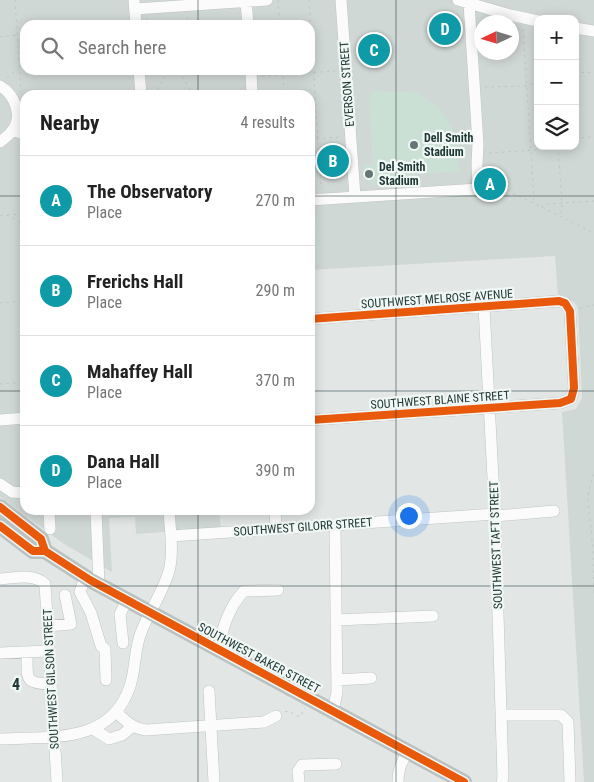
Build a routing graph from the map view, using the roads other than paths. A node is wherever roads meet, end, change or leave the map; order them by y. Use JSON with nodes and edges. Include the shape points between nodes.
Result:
{"nodes":[{"id":1,"x":267,"y":0,"type":"edge"},
{"id":2,"x":341,"y":0,"type":"edge"},
{"id":3,"x":246,"y":1,"type":"junction"},
{"id":4,"x":464,"y":1,"type":"edge"},
{"id":5,"x":134,"y":5,"type":"edge"},
{"id":6,"x":136,"y":20,"type":"edge"},
{"id":7,"x":248,"y":20,"type":"edge"},
{"id":8,"x":534,"y":20,"type":"edge"},
{"id":9,"x":579,"y":29,"type":"edge"},
{"id":10,"x":594,"y":31,"type":"edge"},
{"id":11,"x":139,"y":75,"type":"edge"},
{"id":12,"x":251,"y":75,"type":"edge"},
{"id":13,"x":1,"y":86,"type":"edge"},
{"id":14,"x":141,"y":90,"type":"edge"},
{"id":15,"x":252,"y":90,"type":"edge"},
{"id":16,"x":13,"y":130,"type":"junction"},
{"id":17,"x":20,"y":133,"type":"edge"},
{"id":18,"x":0,"y":142,"type":"edge"},
{"id":19,"x":355,"y":197,"type":"junction"},
{"id":20,"x":315,"y":200,"type":"edge"},
{"id":21,"x":484,"y":307,"type":"junction"},
{"id":22,"x":315,"y":319,"type":"edge"},
{"id":23,"x":571,"y":399,"type":"joint"},
{"id":24,"x":490,"y":408,"type":"junction"},
{"id":25,"x":20,"y":418,"type":"edge"},
{"id":26,"x":0,"y":420,"type":"edge"},
{"id":27,"x":315,"y":420,"type":"edge"},
{"id":28,"x":0,"y":484,"type":"edge"},
{"id":29,"x":20,"y":493,"type":"edge"},
{"id":30,"x":0,"y":508,"type":"edge"},
{"id":31,"x":554,"y":511,"type":"dead end"},
{"id":32,"x":50,"y":515,"type":"edge"},
{"id":33,"x":96,"y":515,"type":"edge"},
{"id":34,"x":169,"y":515,"type":"edge"},
{"id":35,"x":275,"y":515,"type":"edge"},
{"id":36,"x":495,"y":515,"type":"junction"},
{"id":37,"x":335,"y":525,"type":"junction"},
{"id":38,"x":0,"y":526,"type":"edge"},
{"id":39,"x":50,"y":529,"type":"dead end"},
{"id":40,"x":276,"y":529,"type":"junction"},
{"id":41,"x":171,"y":536,"type":"junction"},
{"id":42,"x":45,"y":551,"type":"junction"},
{"id":43,"x":85,"y":577,"type":"junction"},
{"id":44,"x":0,"y":579,"type":"edge"},
{"id":45,"x":99,"y":585,"type":"junction"},
{"id":46,"x":278,"y":590,"type":"dead end"},
{"id":47,"x":46,"y":592,"type":"junction"},
{"id":48,"x":80,"y":592,"type":"junction"},
{"id":49,"x":65,"y":595,"type":"junction"},
{"id":50,"x":126,"y":600,"type":"junction"},
{"id":51,"x":150,"y":613,"type":"junction"},
{"id":52,"x":433,"y":616,"type":"dead end"},
{"id":53,"x":336,"y":620,"type":"junction"},
{"id":54,"x":48,"y":626,"type":"junction"},
{"id":55,"x":123,"y":643,"type":"junction"},
{"id":56,"x":137,"y":646,"type":"junction"},
{"id":57,"x":105,"y":649,"type":"junction"},
{"id":58,"x":218,"y":649,"type":"junction"},
{"id":59,"x":49,"y":651,"type":"junction"},
{"id":60,"x":27,"y":652,"type":"junction"},
{"id":61,"x":0,"y":653,"type":"edge"},
{"id":62,"x":371,"y":678,"type":"dead end"},
{"id":63,"x":106,"y":680,"type":"dead end"},
{"id":64,"x":337,"y":680,"type":"junction"},
{"id":65,"x":51,"y":684,"type":"junction"},
{"id":66,"x":209,"y":691,"type":"dead end"},
{"id":67,"x":333,"y":711,"type":"junction"},
{"id":68,"x":116,"y":712,"type":"junction"},
{"id":69,"x":501,"y":715,"type":"junction"},
{"id":70,"x":276,"y":716,"type":"road end"},
{"id":71,"x":211,"y":725,"type":"junction"},
{"id":72,"x":133,"y":726,"type":"junction"},
{"id":73,"x":93,"y":729,"type":"junction"},
{"id":74,"x":54,"y":735,"type":"junction"},
{"id":75,"x":0,"y":739,"type":"edge"},
{"id":76,"x":408,"y":752,"type":"junction"},
{"id":77,"x":336,"y":764,"type":"dead end"},
{"id":78,"x":57,"y":782,"type":"edge"},
{"id":79,"x":214,"y":782,"type":"edge"},
{"id":80,"x":299,"y":782,"type":"edge"},
{"id":81,"x":398,"y":782,"type":"edge"},
{"id":82,"x":464,"y":782,"type":"edge"},
{"id":83,"x":502,"y":782,"type":"edge"},
{"id":84,"x":570,"y":782,"type":"edge"}],
"edges":[{"from":1,"to":3,"type":"street"},
{"from":2,"to":19,"type":"street","name":"EVERSON STREET"},
{"from":3,"to":5,"type":"street"},
{"from":3,"to":7,"type":"street"},
{"from":4,"to":8,"type":"street"},
{"from":4,"to":19,"type":"street","via":[[475,88],[478,189]]},
{"from":5,"to":6,"type":"street"},
{"from":9,"to":10,"type":"street"},
{"from":11,"to":14,"type":"street"},
{"from":12,"to":15,"type":"street"},
{"from":13,"to":16,"type":"street","via":[[12,96],[17,110]]},
{"from":16,"to":17,"type":"street"},
{"from":16,"to":18,"type":"street"},
{"from":19,"to":20,"type":"street"},
{"from":21,"to":22,"type":"street","name":"SOUTHWEST MELROSE AVENUE"},
{"from":21,"to":23,"type":"street","name":"SOUTHWEST MELROSE AVENUE","via":[[559,302],[568,307],[574,388]]},
{"from":21,"to":24,"type":"street","name":"SOUTHWEST TAFT STREET"},
{"from":23,"to":24,"type":"street","name":"SOUTHWEST BLAINE STREET","via":[[560,404]]},
{"from":24,"to":27,"type":"street","name":"SOUTHWEST BLAINE STREET"},
{"from":24,"to":36,"type":"street","name":"SOUTHWEST TAFT STREET"},
{"from":25,"to":26,"type":"street"},
{"from":28,"to":29,"type":"street","via":[[12,492]]},
{"from":30,"to":42,"type":"highway","name":"SOUTHWEST BAKER STREET","via":[[41,539]]},
{"from":31,"to":36,"type":"street","name":"SOUTHWEST GILORR STREET"},
{"from":32,"to":39,"type":"street"},
{"from":33,"to":45,"type":"street"},
{"from":34,"to":41,"type":"street"},
{"from":35,"to":40,"type":"street"},
{"from":36,"to":37,"type":"street","name":"SOUTHWEST GILORR STREET"},
{"from":36,"to":69,"type":"street","name":"SOUTHWEST TAFT STREET"},
{"from":37,"to":40,"type":"street","name":"SOUTHWEST GILORR STREET"},
{"from":37,"to":53,"type":"street"},
{"from":38,"to":42,"type":"highway","name":"SOUTHWEST BAKER STREET","via":[[33,551]]},
{"from":40,"to":41,"type":"street","name":"SOUTHWEST GILORR STREET"},
{"from":41,"to":51,"type":"street","via":[[170,568]]},
{"from":42,"to":43,"type":"highway","name":"SOUTHWEST BAKER STREET"},
{"from":43,"to":45,"type":"highway","name":"SOUTHWEST BAKER STREET"},
{"from":43,"to":48,"type":"street"},
{"from":44,"to":47,"type":"street","name":"SOUTHWEST GILSON STREET","via":[[33,577],[45,584]]},
{"from":45,"to":50,"type":"highway","name":"SOUTHWEST BAKER STREET"},
{"from":46,"to":58,"type":"street","via":[[244,591],[229,612]]},
{"from":47,"to":49,"type":"street"},
{"from":47,"to":54,"type":"street","name":"SOUTHWEST GILSON STREET"},
{"from":48,"to":49,"type":"street"},
{"from":48,"to":57,"type":"street"},
{"from":49,"to":54,"type":"street","via":[[71,624]]},
{"from":50,"to":51,"type":"highway","name":"SOUTHWEST BAKER STREET"},
{"from":50,"to":55,"type":"street","via":[[120,614]]},
{"from":51,"to":56,"type":"street"},
{"from":51,"to":58,"type":"highway","name":"SOUTHWEST BAKER STREET"},
{"from":52,"to":53,"type":"street"},
{"from":53,"to":64,"type":"street"},
{"from":54,"to":59,"type":"street","name":"SOUTHWEST GILSON STREET"},
{"from":55,"to":56,"type":"street"},
{"from":55,"to":57,"type":"street"},
{"from":56,"to":68,"type":"street","via":[[130,686]]},
{"from":57,"to":63,"type":"street"},
{"from":58,"to":67,"type":"highway","name":"SOUTHWEST BAKER STREET"},
{"from":59,"to":60,"type":"street"},
{"from":59,"to":65,"type":"street","name":"SOUTHWEST GILSON STREET"},
{"from":60,"to":61,"type":"street"},
{"from":60,"to":65,"type":"street","via":[[31,682]]},
{"from":62,"to":64,"type":"street"},
{"from":64,"to":67,"type":"street"},
{"from":65,"to":74,"type":"street","name":"SOUTHWEST GILSON STREET"},
{"from":66,"to":71,"type":"street"},
{"from":67,"to":76,"type":"highway","name":"SOUTHWEST BAKER STREET"},
{"from":68,"to":72,"type":"street"},
{"from":68,"to":73,"type":"street"},
{"from":69,"to":83,"type":"street","name":"SOUTHWEST TAFT STREET"},
{"from":69,"to":84,"type":"street","via":[[561,715],[568,722]]},
{"from":70,"to":71,"type":"street","via":[[264,722]]},
{"from":71,"to":72,"type":"street","via":[[146,730]]},
{"from":71,"to":79,"type":"street"},
{"from":72,"to":73,"type":"street","via":[[122,736],[109,739]]},
{"from":73,"to":74,"type":"street"},
{"from":74,"to":75,"type":"street"},
{"from":74,"to":78,"type":"street","name":"SOUTHWEST GILSON STREET"},
{"from":76,"to":81,"type":"street","via":[[400,763]]},
{"from":76,"to":82,"type":"highway","name":"SOUTHWEST BAKER STREET"},
{"from":77,"to":80,"type":"street","via":[[302,765],[298,771]]}]}
